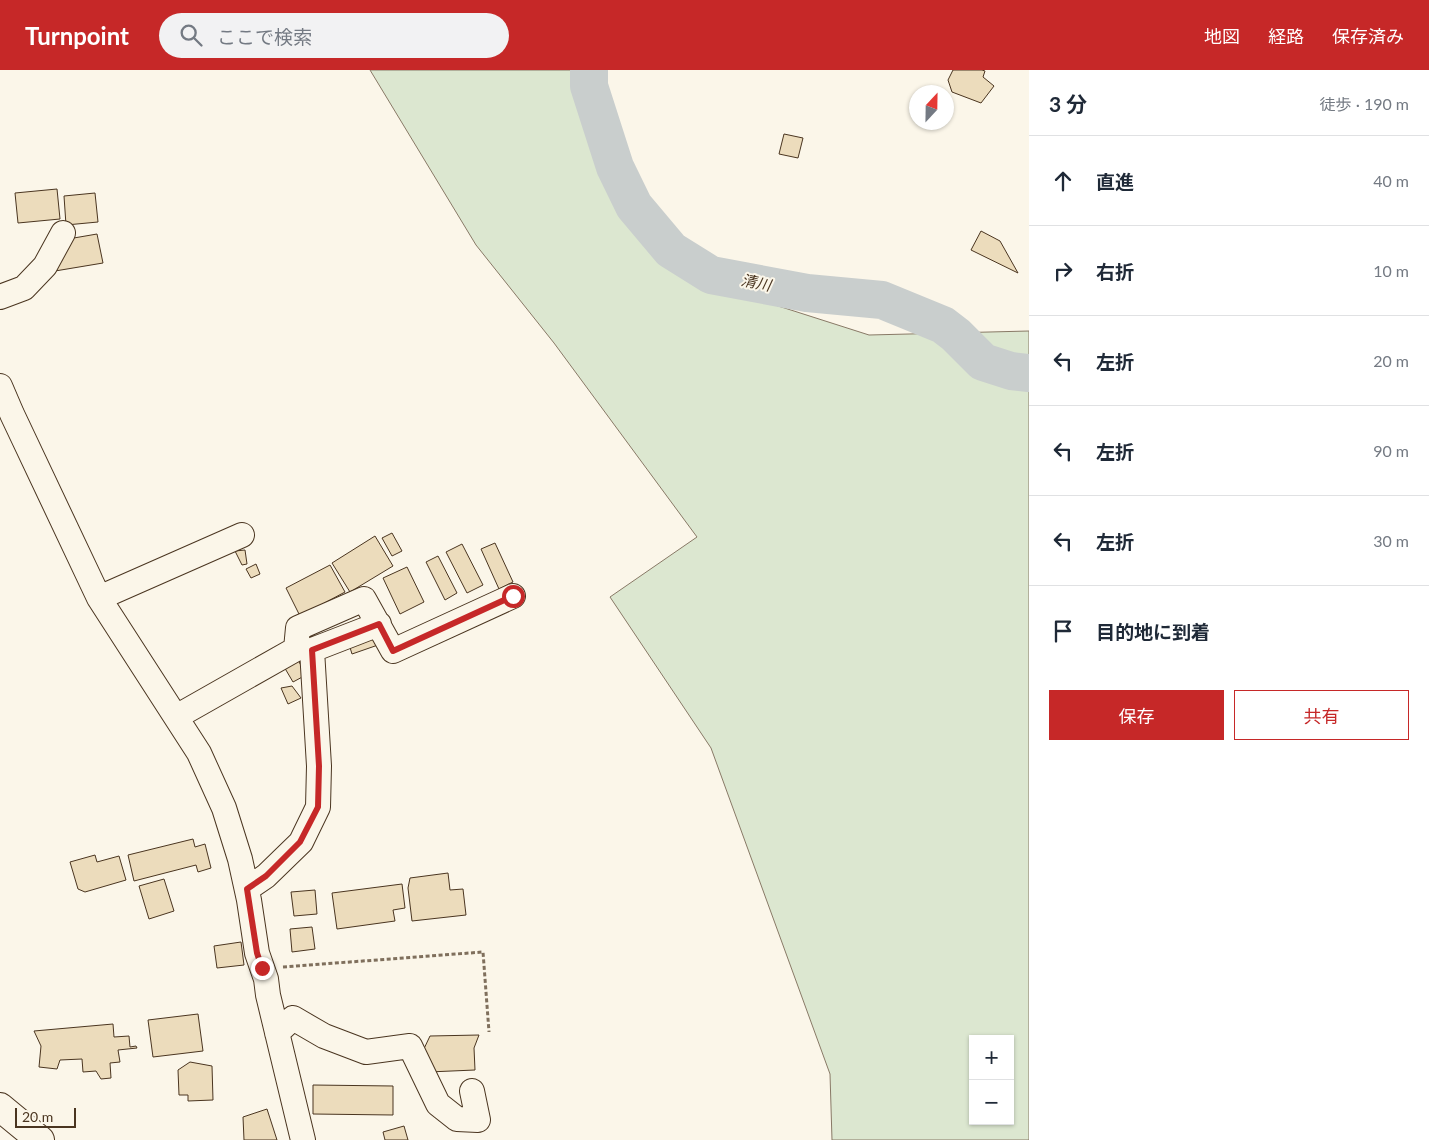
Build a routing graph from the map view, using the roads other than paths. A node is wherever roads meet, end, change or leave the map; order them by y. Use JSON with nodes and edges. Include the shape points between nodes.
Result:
{"nodes":[{"id":1,"x":62,"y":233,"type":"dead end"},
{"id":2,"x":0,"y":297,"type":"edge"},
{"id":3,"x":0,"y":386,"type":"edge"},
{"id":4,"x":242,"y":534,"type":"dead end"},
{"id":5,"x":513,"y":596,"type":"dead end"},
{"id":6,"x":99,"y":598,"type":"junction"},
{"id":7,"x":379,"y":624,"type":"junction"},
{"id":8,"x":176,"y":717,"type":"junction"},
{"id":9,"x":247,"y":889,"type":"junction"},
{"id":10,"x":277,"y":1033,"type":"junction"},
{"id":11,"x":472,"y":1091,"type":"dead end"},
{"id":12,"x":0,"y":1108,"type":"edge"},
{"id":13,"x":40,"y":1140,"type":"edge"},
{"id":14,"x":303,"y":1140,"type":"edge"}],
"edges":[{"from":1,"to":2,"type":"street","via":[[45,266],[24,288]]},
{"from":3,"to":6,"type":"street"},
{"from":4,"to":6,"type":"street"},
{"from":5,"to":7,"type":"street","via":[[393,651]]},
{"from":6,"to":8,"type":"street"},
{"from":7,"to":8,"type":"street","via":[[364,599],[298,628],[296,649]]},
{"from":7,"to":9,"type":"street","via":[[312,650],[319,766],[318,807],[300,842],[266,876]]},
{"from":8,"to":9,"type":"street","via":[[199,753],[224,808]]},
{"from":9,"to":10,"type":"street","via":[[257,953]]},
{"from":10,"to":11,"type":"street","via":[[293,1018],[324,1036],[366,1052],[410,1046],[438,1104],[457,1119],[478,1120]]},
{"from":10,"to":14,"type":"street"},
{"from":12,"to":13,"type":"main road"}]}
